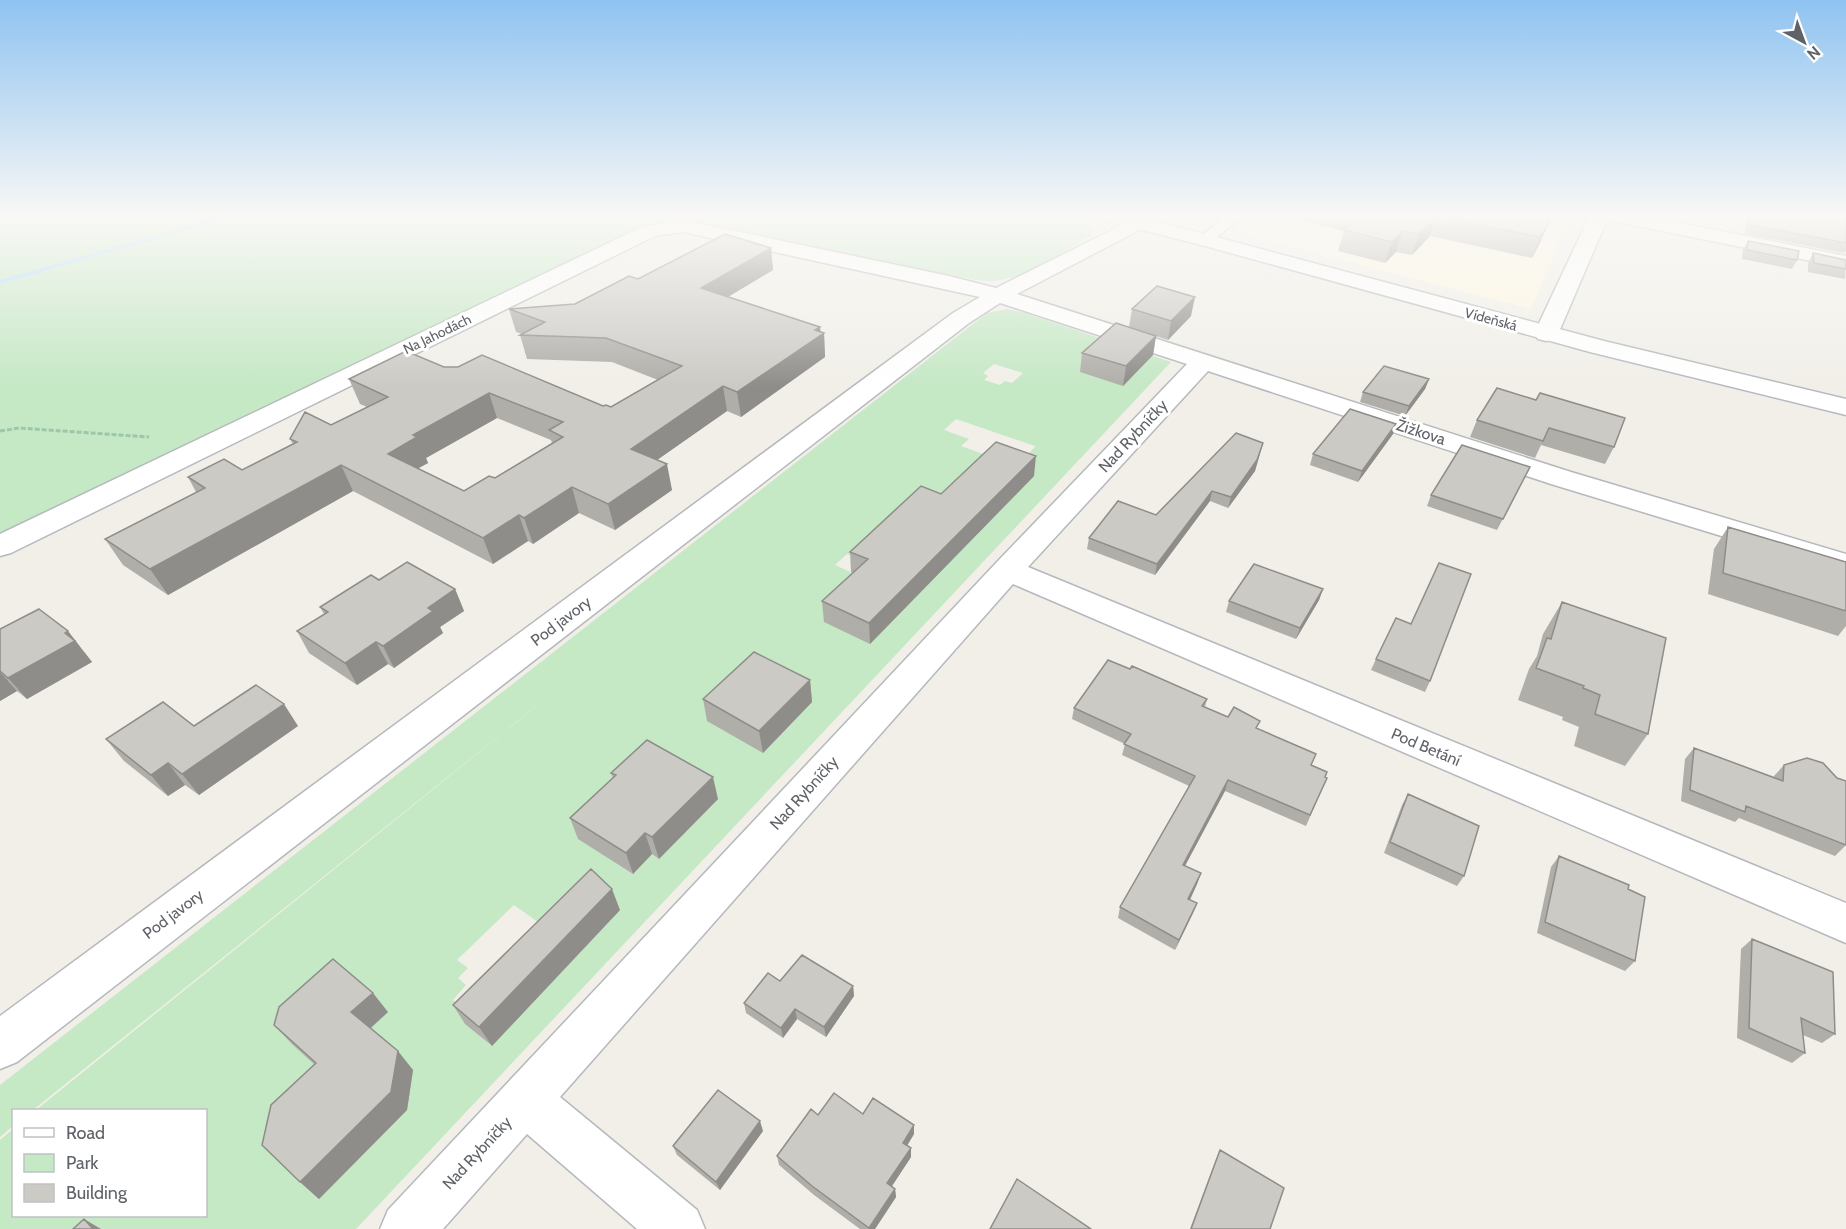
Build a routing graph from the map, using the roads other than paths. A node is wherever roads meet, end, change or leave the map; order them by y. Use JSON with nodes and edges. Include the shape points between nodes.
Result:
{"nodes":[{"id":1,"x":564,"y":272,"type":"edge"},
{"id":2,"x":903,"y":272,"type":"edge"},
{"id":3,"x":1042,"y":272,"type":"edge"},
{"id":4,"x":1322,"y":272,"type":"edge"},
{"id":5,"x":1574,"y":272,"type":"edge"},
{"id":6,"x":998,"y":295,"type":"junction"},
{"id":7,"x":1546,"y":334,"type":"junction"},
{"id":8,"x":1204,"y":361,"type":"junction"},
{"id":9,"x":1846,"y":407,"type":"edge"},
{"id":10,"x":0,"y":546,"type":"edge"},
{"id":11,"x":1846,"y":564,"type":"edge"},
{"id":12,"x":1007,"y":570,"type":"junction"},
{"id":13,"x":1846,"y":923,"type":"edge"},
{"id":14,"x":0,"y":1044,"type":"edge"},
{"id":15,"x":525,"y":1100,"type":"junction"},
{"id":16,"x":407,"y":1229,"type":"edge"},
{"id":17,"x":678,"y":1229,"type":"edge"}],
"edges":[{"from":1,"to":10,"type":"street","name":"Na Jahodách"},
{"from":2,"to":6,"type":"street","name":"Na Jahodách"},
{"from":3,"to":6,"type":"street","name":"Pod javory"},
{"from":4,"to":7,"type":"street","name":"Vídeňská"},
{"from":5,"to":7,"type":"street"},
{"from":6,"to":8,"type":"street","name":"Žižkova"},
{"from":6,"to":14,"type":"street","name":"Pod javory","via":[[961,318]]},
{"from":7,"to":9,"type":"street","name":"Vídeňská"},
{"from":8,"to":11,"type":"street","name":"Žižkova","via":[[1561,478]]},
{"from":8,"to":12,"type":"street","name":"Nad Rybníčky"},
{"from":12,"to":13,"type":"street","name":"Pod Betání"},
{"from":12,"to":15,"type":"street","name":"Nad Rybníčky"},
{"from":15,"to":16,"type":"street","name":"Nad Rybníčky"},
{"from":15,"to":17,"type":"street"}]}
